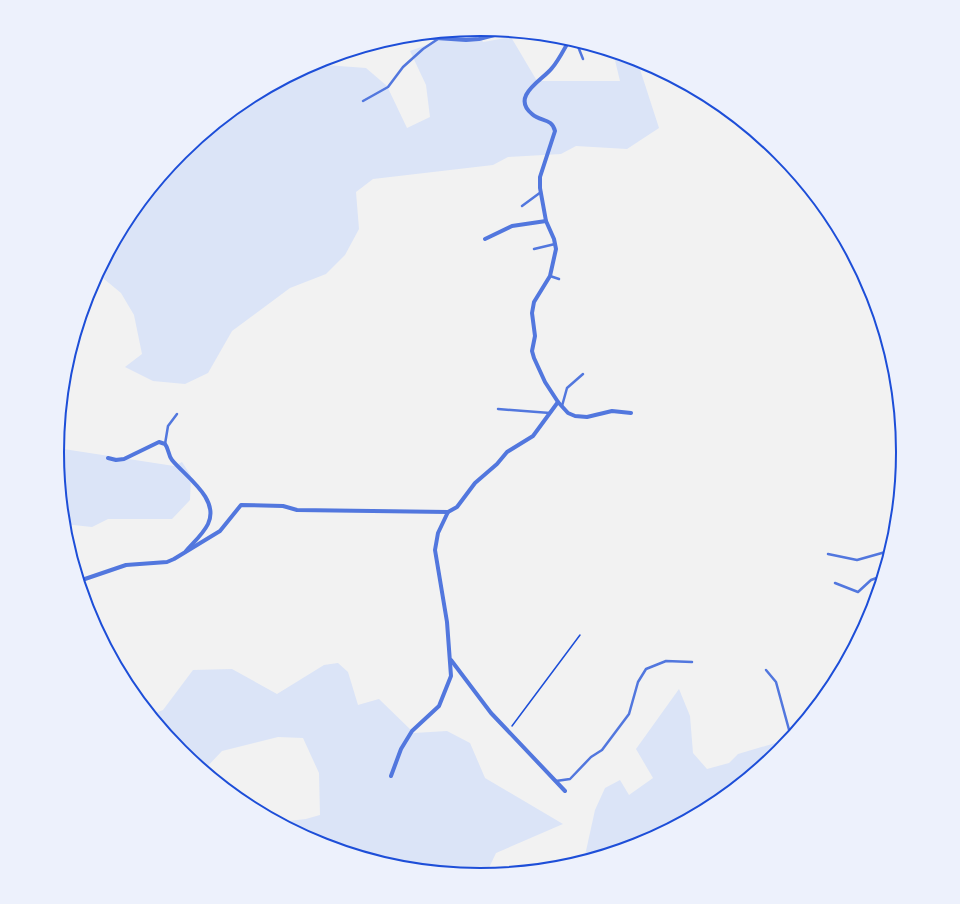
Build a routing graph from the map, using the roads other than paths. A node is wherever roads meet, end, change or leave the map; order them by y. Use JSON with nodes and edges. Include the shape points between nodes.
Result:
{"nodes":[{"id":1,"x":489,"y":36,"type":"edge"},
{"id":2,"x":443,"y":38,"type":"edge"},
{"id":3,"x":438,"y":39,"type":"edge"},
{"id":4,"x":567,"y":45,"type":"edge"},
{"id":5,"x":578,"y":48,"type":"edge"},
{"id":6,"x":583,"y":60,"type":"dead end"},
{"id":7,"x":363,"y":101,"type":"dead end"},
{"id":8,"x":541,"y":192,"type":"junction"},
{"id":9,"x":522,"y":206,"type":"dead end"},
{"id":10,"x":546,"y":221,"type":"junction"},
{"id":11,"x":485,"y":239,"type":"dead end"},
{"id":12,"x":555,"y":244,"type":"junction"},
{"id":13,"x":534,"y":249,"type":"dead end"},
{"id":14,"x":550,"y":276,"type":"junction"},
{"id":15,"x":559,"y":279,"type":"dead end"},
{"id":16,"x":584,"y":374,"type":"dead end"},
{"id":17,"x":558,"y":402,"type":"junction"},
{"id":18,"x":562,"y":406,"type":"junction"},
{"id":19,"x":498,"y":409,"type":"dead end"},
{"id":20,"x":550,"y":413,"type":"junction"},
{"id":21,"x":631,"y":413,"type":"dead end"},
{"id":22,"x":178,"y":414,"type":"dead end"},
{"id":23,"x":165,"y":444,"type":"junction"},
{"id":24,"x":108,"y":458,"type":"dead end"},
{"id":25,"x":448,"y":512,"type":"junction"},
{"id":26,"x":884,"y":551,"type":"edge"},
{"id":27,"x":828,"y":554,"type":"dead end"},
{"id":28,"x":182,"y":556,"type":"junction"},
{"id":29,"x":877,"y":578,"type":"edge"},
{"id":30,"x":84,"y":579,"type":"edge"},
{"id":31,"x":835,"y":584,"type":"dead end"},
{"id":32,"x":450,"y":659,"type":"junction"},
{"id":33,"x":692,"y":662,"type":"dead end"},
{"id":34,"x":766,"y":670,"type":"dead end"},
{"id":35,"x":789,"y":730,"type":"edge"},
{"id":36,"x":391,"y":776,"type":"dead end"},
{"id":37,"x":556,"y":781,"type":"junction"},
{"id":38,"x":565,"y":791,"type":"dead end"}],
"edges":[{"from":1,"to":2,"type":"street","via":[[479,39]]},
{"from":3,"to":7,"type":"lane","via":[[403,67],[388,87]]},
{"from":4,"to":8,"type":"street","via":[[551,69],[528,91],[525,101],[531,114],[554,125],[555,131],[540,177]]},
{"from":5,"to":6,"type":"lane"},
{"from":8,"to":9,"type":"lane"},
{"from":8,"to":10,"type":"street"},
{"from":10,"to":11,"type":"street","via":[[512,226]]},
{"from":10,"to":12,"type":"street"},
{"from":12,"to":13,"type":"lane"},
{"from":12,"to":14,"type":"street","via":[[554,264]]},
{"from":14,"to":15,"type":"lane"},
{"from":14,"to":17,"type":"street","via":[[534,302],[532,313],[535,336],[532,351],[544,382]]},
{"from":16,"to":18,"type":"lane","via":[[567,388]]},
{"from":17,"to":18,"type":"street"},
{"from":17,"to":20,"type":"street"},
{"from":18,"to":21,"type":"street","via":[[568,413],[581,417],[612,411]]},
{"from":19,"to":20,"type":"lane"},
{"from":20,"to":25,"type":"street","via":[[533,436],[507,452],[475,483],[457,507]]},
{"from":22,"to":23,"type":"lane","via":[[168,426]]},
{"from":23,"to":24,"type":"street","via":[[159,442],[120,460]]},
{"from":23,"to":28,"type":"street","via":[[172,460],[206,498],[210,506],[209,523]]},
{"from":25,"to":28,"type":"street","via":[[301,510],[283,506],[246,504],[236,509],[220,531]]},
{"from":25,"to":32,"type":"street","via":[[438,533],[435,550],[447,622]]},
{"from":26,"to":27,"type":"lane","via":[[857,560]]},
{"from":28,"to":30,"type":"street","via":[[167,562],[126,565]]},
{"from":29,"to":31,"type":"lane","via":[[870,580],[858,592]]},
{"from":32,"to":36,"type":"street","via":[[451,676],[438,706],[412,732],[401,749]]},
{"from":32,"to":37,"type":"street","via":[[491,713]]},
{"from":33,"to":37,"type":"lane","via":[[666,660],[646,669],[638,682],[629,714],[602,750],[591,757],[570,779]]},
{"from":34,"to":35,"type":"lane","via":[[776,682]]},
{"from":37,"to":38,"type":"street"}]}
